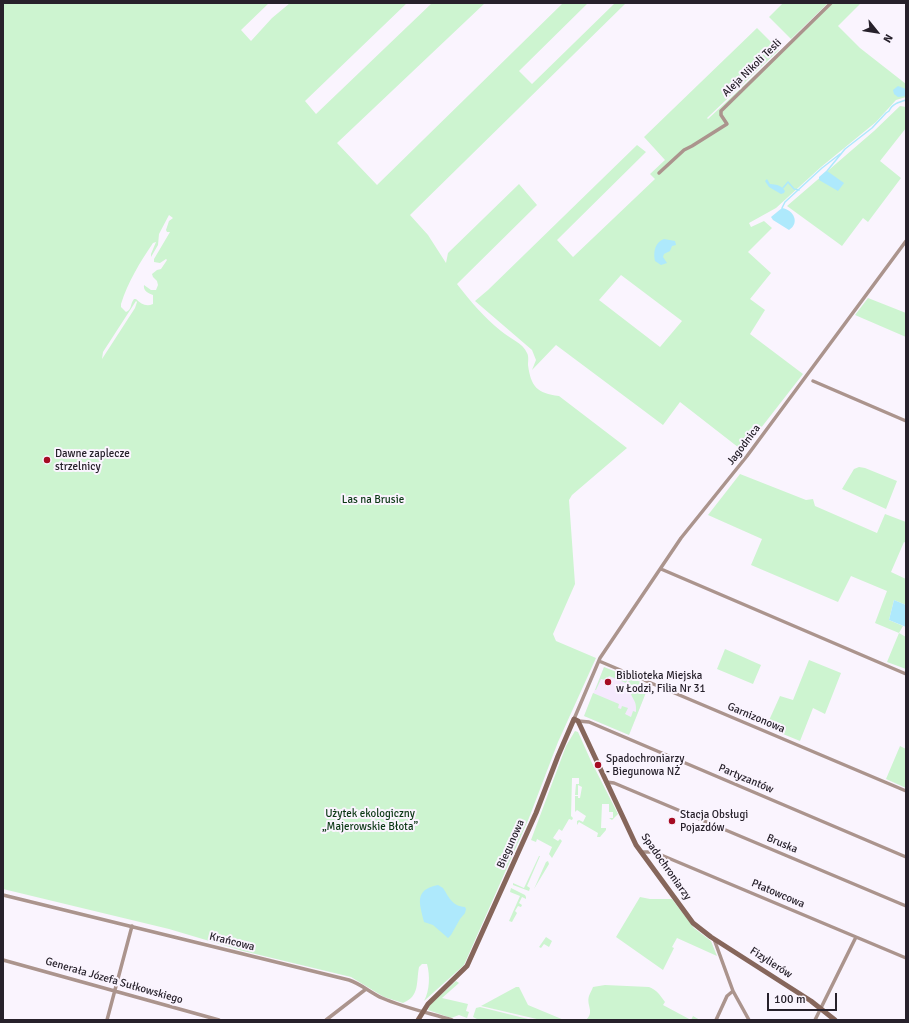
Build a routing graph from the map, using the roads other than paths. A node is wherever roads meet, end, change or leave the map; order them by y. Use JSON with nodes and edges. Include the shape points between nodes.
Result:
{"nodes":[{"id":1,"x":831,"y":3,"type":"edge"},
{"id":2,"x":659,"y":173,"type":"dead end"},
{"id":3,"x":906,"y":241,"type":"edge"},
{"id":4,"x":813,"y":382,"type":"dead end"},
{"id":5,"x":906,"y":421,"type":"edge"},
{"id":6,"x":661,"y":569,"type":"junction"},
{"id":7,"x":599,"y":661,"type":"junction"},
{"id":8,"x":906,"y":674,"type":"edge"},
{"id":9,"x":576,"y":720,"type":"junction"},
{"id":10,"x":606,"y":782,"type":"junction"},
{"id":11,"x":906,"y":791,"type":"edge"},
{"id":12,"x":642,"y":852,"type":"junction"},
{"id":13,"x":906,"y":857,"type":"edge"},
{"id":14,"x":3,"y":895,"type":"edge"},
{"id":15,"x":906,"y":906,"type":"edge"},
{"id":16,"x":132,"y":926,"type":"junction"},
{"id":17,"x":856,"y":937,"type":"junction"},
{"id":18,"x":714,"y":939,"type":"junction"},
{"id":19,"x":906,"y":958,"type":"edge"},
{"id":20,"x":3,"y":960,"type":"edge"},
{"id":21,"x":366,"y":989,"type":"junction"},
{"id":22,"x":116,"y":991,"type":"junction"},
{"id":23,"x":733,"y":991,"type":"junction"},
{"id":24,"x":821,"y":1008,"type":"junction"},
{"id":25,"x":422,"y":1011,"type":"junction"},
{"id":26,"x":107,"y":1020,"type":"edge"},
{"id":27,"x":220,"y":1020,"type":"edge"},
{"id":28,"x":326,"y":1020,"type":"edge"},
{"id":29,"x":418,"y":1020,"type":"edge"},
{"id":30,"x":452,"y":1020,"type":"edge"},
{"id":31,"x":716,"y":1020,"type":"edge"},
{"id":32,"x":749,"y":1020,"type":"edge"},
{"id":33,"x":815,"y":1020,"type":"edge"},
{"id":34,"x":836,"y":1020,"type":"edge"}],
"edges":[{"from":1,"to":2,"type":"street","name":"Aleja Nikoli Tesli","via":[[721,111],[727,124],[684,150]]},
{"from":3,"to":6,"type":"street","name":"Jagodnica","via":[[747,456],[688,528]]},
{"from":4,"to":5,"type":"street"},
{"from":6,"to":7,"type":"street","name":"Jagodnica"},
{"from":6,"to":8,"type":"street"},
{"from":7,"to":9,"type":"street","name":"Biegunowa"},
{"from":7,"to":11,"type":"street","name":"Garnizonowa"},
{"from":9,"to":10,"type":"street","name":"Spadochroniarzy"},
{"from":9,"to":13,"type":"street","name":"Partyzantów","via":[[589,722]]},
{"from":9,"to":25,"type":"street","name":"Biegunowa","via":[[468,965]]},
{"from":10,"to":12,"type":"street","name":"Spadochroniarzy"},
{"from":10,"to":15,"type":"street","name":"Bruska","via":[[614,783]]},
{"from":12,"to":17,"type":"street","name":"Płatowcowa","via":[[654,852]]},
{"from":12,"to":18,"type":"street","name":"Spadochroniarzy","via":[[693,923]]},
{"from":14,"to":16,"type":"street","name":"Krańcowa"},
{"from":16,"to":21,"type":"street","name":"Krańcowa","via":[[349,980]]},
{"from":16,"to":22,"type":"street"},
{"from":17,"to":19,"type":"street","name":"Płatowcowa"},
{"from":17,"to":24,"type":"street"},
{"from":18,"to":23,"type":"street"},
{"from":18,"to":24,"type":"street","name":"Fizylierów"},
{"from":20,"to":22,"type":"street","name":"Generała Józefa Sułkowskiego"},
{"from":21,"to":25,"type":"street","name":"Krańcowa","via":[[390,1001]]},
{"from":21,"to":28,"type":"street"},
{"from":22,"to":26,"type":"street"},
{"from":22,"to":27,"type":"street","name":"Generała Józefa Sułkowskiego"},
{"from":23,"to":31,"type":"street","via":[[727,996]]},
{"from":23,"to":32,"type":"street"},
{"from":24,"to":33,"type":"street"},
{"from":24,"to":34,"type":"street","name":"Fizylierów"},
{"from":25,"to":29,"type":"street","name":"Biegunowa"},
{"from":25,"to":30,"type":"street","name":"Krańcowa"}]}
